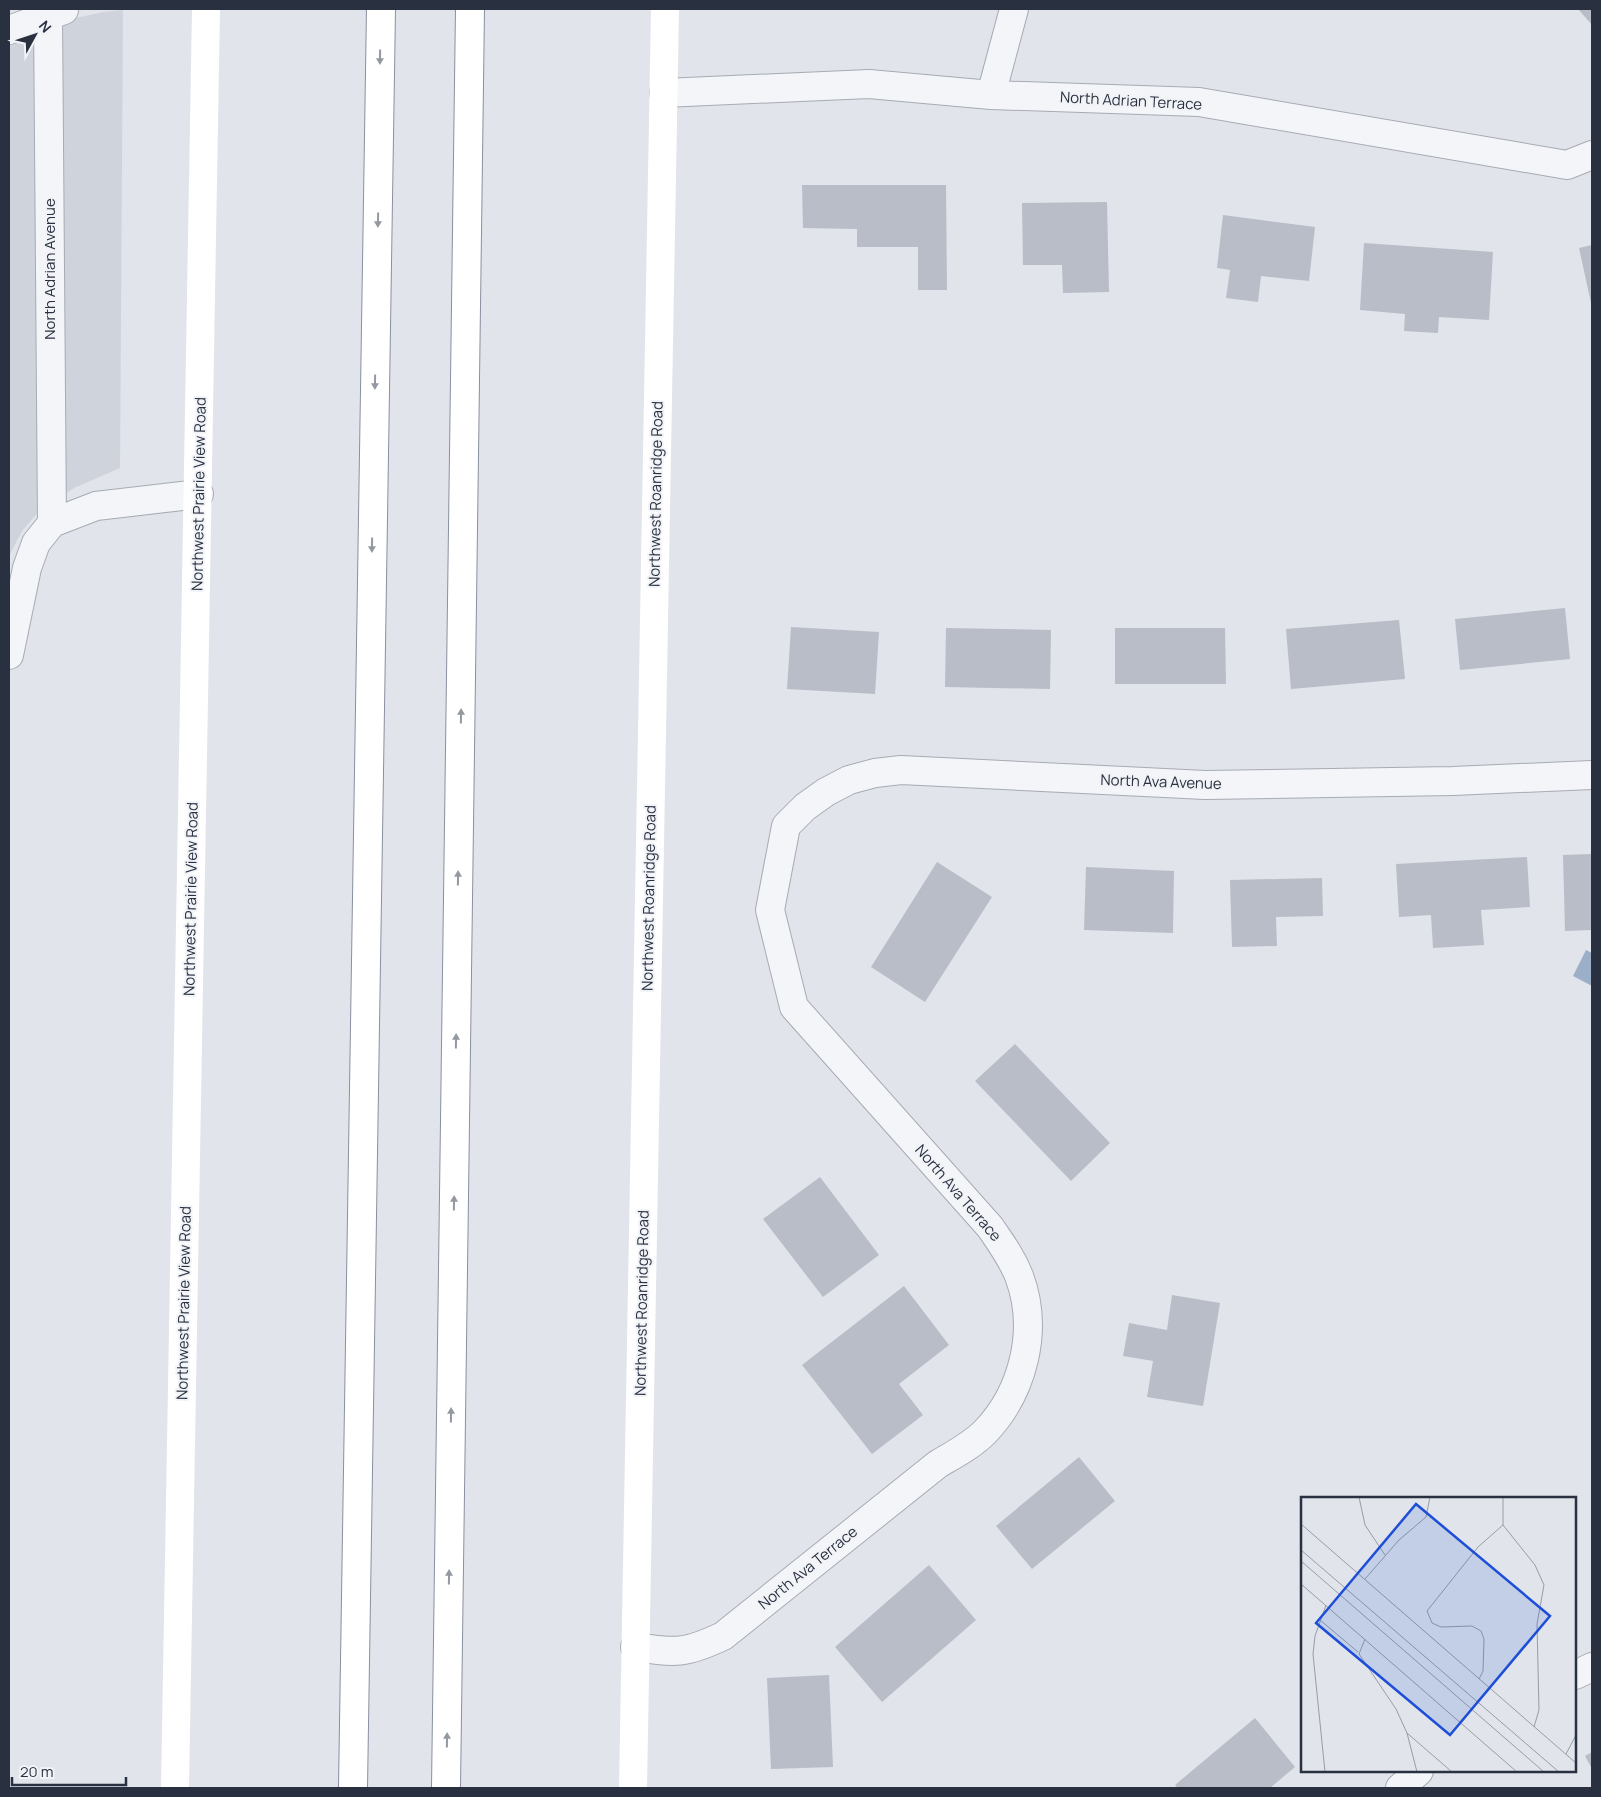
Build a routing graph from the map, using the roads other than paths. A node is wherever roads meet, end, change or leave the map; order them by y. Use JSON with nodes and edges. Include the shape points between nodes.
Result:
{"nodes":[{"id":1,"x":206,"y":9,"type":"edge"},
{"id":2,"x":381,"y":9,"type":"edge"},
{"id":3,"x":470,"y":9,"type":"edge"},
{"id":4,"x":665,"y":9,"type":"edge"},
{"id":5,"x":1014,"y":9,"type":"edge"},
{"id":6,"x":57,"y":12,"type":"edge"},
{"id":7,"x":9,"y":30,"type":"edge"},
{"id":8,"x":664,"y":93,"type":"junction"},
{"id":9,"x":991,"y":95,"type":"junction"},
{"id":10,"x":1592,"y":155,"type":"edge"},
{"id":11,"x":199,"y":494,"type":"junction"},
{"id":12,"x":52,"y":523,"type":"junction"},
{"id":13,"x":9,"y":655,"type":"edge"},
{"id":14,"x":1592,"y":775,"type":"edge"},
{"id":15,"x":778,"y":864,"type":"joint"},
{"id":16,"x":635,"y":1647,"type":"junction"},
{"id":17,"x":1592,"y":1667,"type":"edge"},
{"id":18,"x":1576,"y":1675,"type":"edge"},
{"id":19,"x":1418,"y":1772,"type":"edge"},
{"id":20,"x":174,"y":1788,"type":"edge"},
{"id":21,"x":353,"y":1788,"type":"edge"},
{"id":22,"x":446,"y":1788,"type":"edge"},
{"id":23,"x":633,"y":1788,"type":"edge"},
{"id":24,"x":1400,"y":1788,"type":"edge"}],
"edges":[{"from":1,"to":11,"type":"main road","name":"Northwest Prairie View Road"},
{"from":2,"to":21,"type":"main road","one_way":true},
{"from":22,"to":3,"type":"main road","one_way":true},
{"from":4,"to":8,"type":"main road","name":"Northwest Roanridge Road"},
{"from":5,"to":9,"type":"street"},
{"from":6,"to":7,"type":"street"},
{"from":6,"to":12,"type":"street","name":"North Adrian Avenue"},
{"from":8,"to":9,"type":"street","name":"North Adrian Terrace","via":[[869,84]]},
{"from":8,"to":16,"type":"main road","name":"Northwest Roanridge Road"},
{"from":9,"to":10,"type":"street","name":"North Adrian Terrace","via":[[1199,102],[1566,165]]},
{"from":11,"to":12,"type":"street","via":[[96,506]]},
{"from":11,"to":20,"type":"main road","name":"Northwest Prairie View Road"},
{"from":12,"to":13,"type":"street","via":[[36,543],[27,568]]},
{"from":14,"to":15,"type":"street","name":"North Ava Avenue","via":[[1205,785],[892,771],[849,780],[805,807],[786,826]]},
{"from":15,"to":16,"type":"street","name":"North Ava Terrace","via":[[770,910],[794,1007],[1007,1250],[1026,1302],[1026,1352],[1016,1386],[1002,1411],[984,1432],[938,1464],[723,1636],[700,1648],[674,1653]]},
{"from":16,"to":23,"type":"main road","name":"Northwest Roanridge Road"},
{"from":17,"to":18,"type":"street"},
{"from":19,"to":24,"type":"street"}]}
